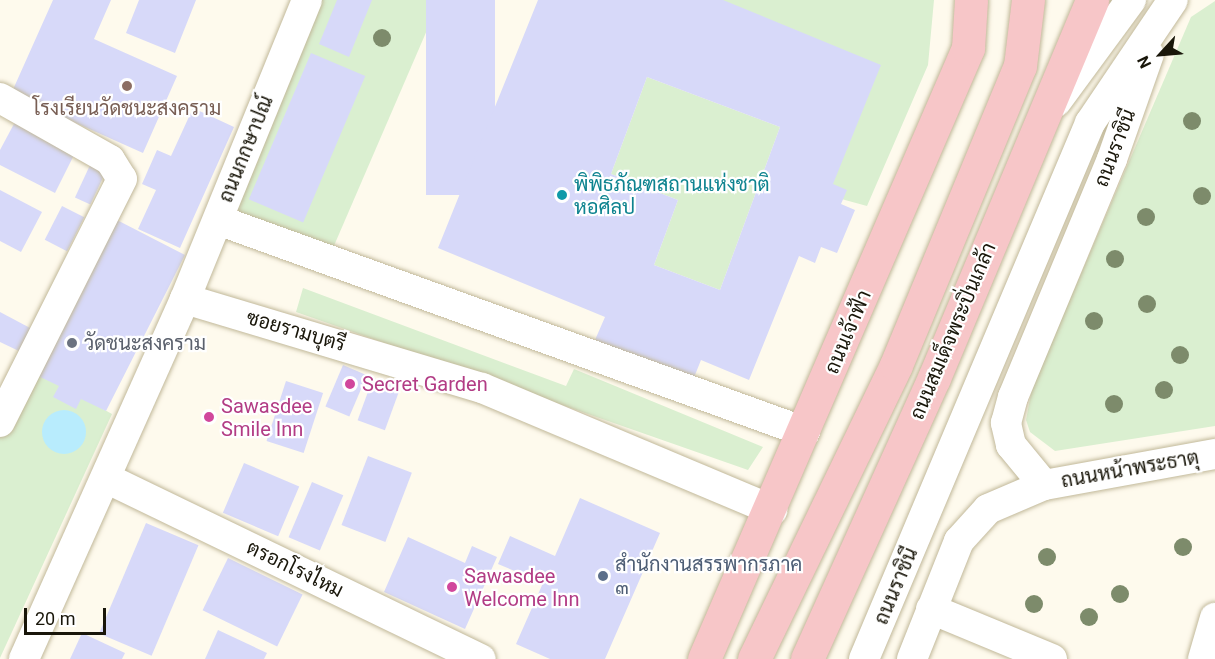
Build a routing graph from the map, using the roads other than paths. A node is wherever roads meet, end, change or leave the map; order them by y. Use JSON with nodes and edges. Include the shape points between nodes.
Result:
{"nodes":[{"id":1,"x":307,"y":0,"type":"edge"},
{"id":2,"x":971,"y":0,"type":"edge"},
{"id":3,"x":1028,"y":0,"type":"edge"},
{"id":4,"x":1049,"y":0,"type":"edge"},
{"id":5,"x":1092,"y":0,"type":"edge"},
{"id":6,"x":1131,"y":0,"type":"edge"},
{"id":7,"x":1167,"y":7,"type":"edge"},
{"id":8,"x":1020,"y":66,"type":"junction"},
{"id":9,"x":0,"y":98,"type":"edge"},
{"id":10,"x":1043,"y":120,"type":"junction"},
{"id":11,"x":218,"y":220,"type":"junction"},
{"id":12,"x":185,"y":299,"type":"junction"},
{"id":13,"x":0,"y":422,"type":"edge"},
{"id":14,"x":805,"y":432,"type":"junction"},
{"id":15,"x":1215,"y":454,"type":"edge"},
{"id":16,"x":108,"y":479,"type":"junction"},
{"id":17,"x":1044,"y":485,"type":"junction"},
{"id":18,"x":772,"y":510,"type":"junction"},
{"id":19,"x":931,"y":609,"type":"junction"},
{"id":20,"x":1215,"y":618,"type":"edge"},
{"id":21,"x":24,"y":659,"type":"edge"},
{"id":22,"x":481,"y":659,"type":"edge"},
{"id":23,"x":704,"y":659,"type":"edge"},
{"id":24,"x":754,"y":659,"type":"edge"},
{"id":25,"x":807,"y":659,"type":"edge"},
{"id":26,"x":864,"y":659,"type":"edge"},
{"id":27,"x":912,"y":659,"type":"edge"},
{"id":28,"x":1052,"y":659,"type":"edge"},
{"id":29,"x":1203,"y":659,"type":"edge"}],
"edges":[{"from":1,"to":11,"type":"street","name":"ถนนกกษาปณ์"},
{"from":2,"to":14,"type":"main road","name":"ถนนเจ้าฟ้า","via":[[968,48]]},
{"from":3,"to":8,"type":"main road","name":"ถนนสมเด็จพระปิ่นเกล้า"},
{"from":4,"to":8,"type":"main road"},
{"from":5,"to":10,"type":"main road","name":"ถนนสมเด็จพระปิ่นเกล้า"},
{"from":6,"to":10,"type":"street"},
{"from":7,"to":17,"type":"street","name":"ถนนราชินี","via":[[1112,159],[1013,397],[1006,423],[1011,445]]},
{"from":7,"to":26,"type":"street","name":"ถนนราชินี","via":[[1090,123]]},
{"from":8,"to":24,"type":"main road","name":"ถนนสมเด็จพระปิ่นเกล้า","via":[[896,365]]},
{"from":9,"to":13,"type":"street","via":[[110,160],[122,179]]},
{"from":10,"to":25,"type":"main road","name":"ถนนสมเด็จพระปิ่นเกล้า"},
{"from":11,"to":12,"type":"street","name":"ถนนกกษาปณ์"},
{"from":11,"to":14,"type":"street"},
{"from":12,"to":16,"type":"street"},
{"from":12,"to":18,"type":"street","name":"ซอยรามบุตรี","via":[[482,388]]},
{"from":14,"to":18,"type":"main road","name":"ถนนเจ้าฟ้า"},
{"from":15,"to":17,"type":"street","name":"ถนนหน้าพระธาตุ"},
{"from":16,"to":21,"type":"street"},
{"from":16,"to":22,"type":"street","name":"ตรอกโรงไหม"},
{"from":17,"to":19,"type":"street","name":"ถนนราชินี","via":[[1009,497],[972,525]]},
{"from":18,"to":23,"type":"main road","name":"ถนนเจ้าฟ้า"},
{"from":19,"to":27,"type":"street","name":"ถนนราชินี"},
{"from":19,"to":28,"type":"street"},
{"from":20,"to":29,"type":"street"}]}
